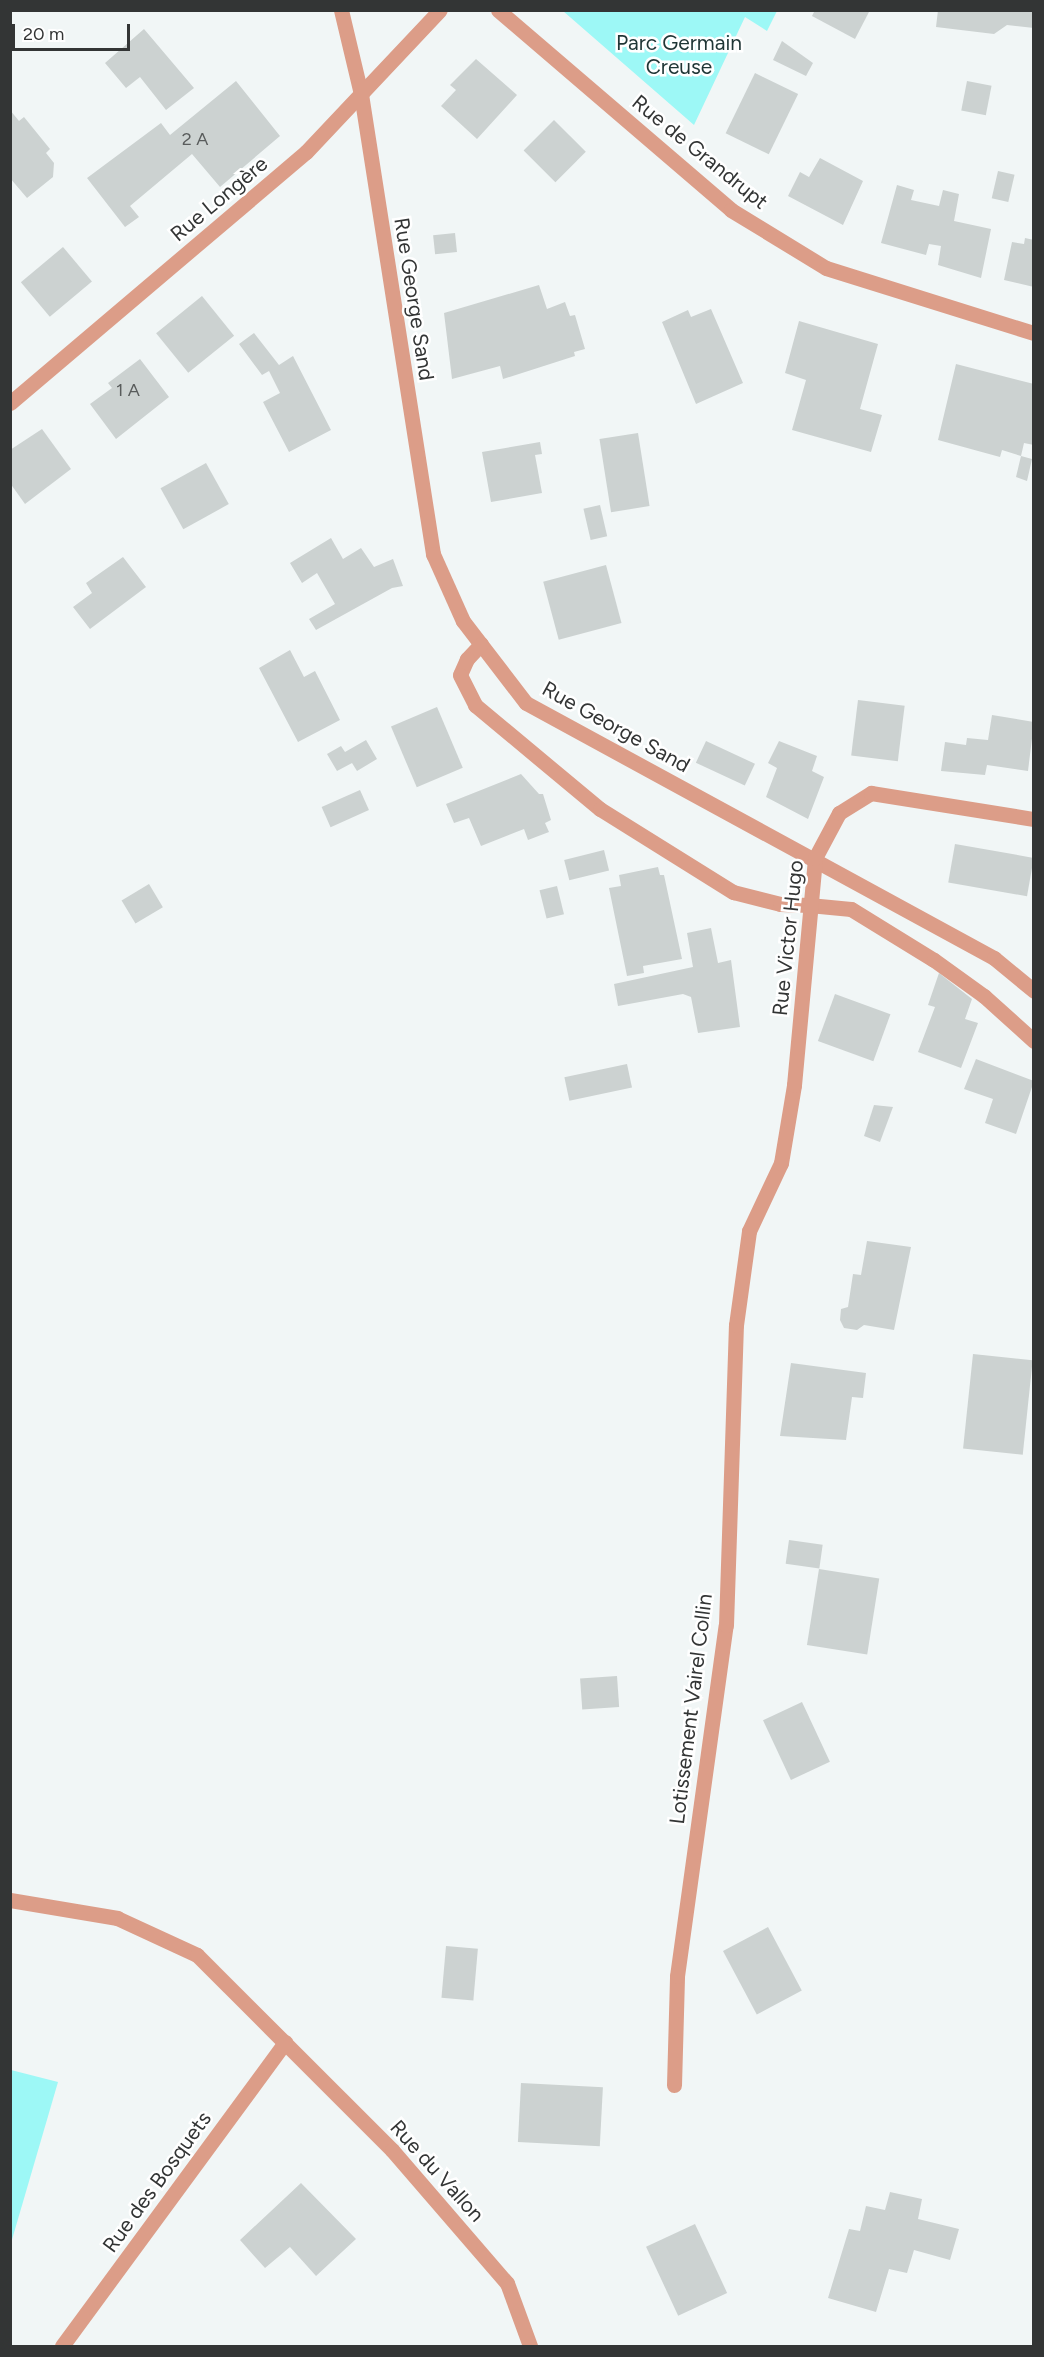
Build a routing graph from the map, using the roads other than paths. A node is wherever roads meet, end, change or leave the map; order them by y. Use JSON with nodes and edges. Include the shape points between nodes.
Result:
{"nodes":[{"id":1,"x":355,"y":10,"type":"edge"},
{"id":2,"x":440,"y":10,"type":"edge"},
{"id":3,"x":498,"y":10,"type":"edge"},
{"id":4,"x":343,"y":17,"type":"edge"},
{"id":5,"x":361,"y":94,"type":"junction"},
{"id":6,"x":1034,"y":333,"type":"edge"},
{"id":7,"x":10,"y":403,"type":"edge"},
{"id":8,"x":481,"y":644,"type":"junction"},
{"id":9,"x":1034,"y":819,"type":"edge"},
{"id":10,"x":815,"y":858,"type":"junction"},
{"id":11,"x":809,"y":905,"type":"junction"},
{"id":12,"x":1034,"y":991,"type":"edge"},
{"id":13,"x":1034,"y":1041,"type":"edge"},
{"id":14,"x":749,"y":1231,"type":"joint"},
{"id":15,"x":10,"y":1900,"type":"edge"},
{"id":16,"x":285,"y":2042,"type":"junction"},
{"id":17,"x":674,"y":2085,"type":"dead end"},
{"id":18,"x":62,"y":2346,"type":"edge"},
{"id":19,"x":530,"y":2346,"type":"edge"}],
"edges":[{"from":1,"to":4,"type":"street"},
{"from":2,"to":5,"type":"street","name":"Rue Longère"},
{"from":3,"to":6,"type":"street","name":"Rue de Grandrupt","via":[[731,210],[826,268]]},
{"from":4,"to":5,"type":"street","name":"Rue George Sand"},
{"from":5,"to":7,"type":"street","name":"Rue Longère","via":[[306,152]]},
{"from":5,"to":8,"type":"street","name":"Rue George Sand","via":[[434,554],[463,621]]},
{"from":8,"to":10,"type":"street","name":"Rue George Sand","via":[[526,703]]},
{"from":8,"to":11,"type":"street","via":[[467,659],[460,675],[475,705],[600,809],[734,892],[780,904]]},
{"from":9,"to":10,"type":"street","name":"Rue Victor Hugo","via":[[871,793],[838,813]]},
{"from":10,"to":11,"type":"street","name":"Rue Victor Hugo"},
{"from":10,"to":12,"type":"street","name":"Rue George Sand","via":[[994,958]]},
{"from":11,"to":13,"type":"street","via":[[851,909],[984,996]]},
{"from":11,"to":14,"type":"street","name":"Rue Victor Hugo","via":[[794,1085],[781,1163]]},
{"from":14,"to":17,"type":"street","name":"Lotissement Vairel Collin","via":[[736,1325],[726,1625],[677,1976]]},
{"from":15,"to":16,"type":"street","name":"Rue du Vallon","via":[[117,1918],[197,1954]]},
{"from":16,"to":18,"type":"street","name":"Rue des Bosquets"},
{"from":16,"to":19,"type":"street","name":"Rue du Vallon","via":[[392,2150],[507,2283]]}]}
